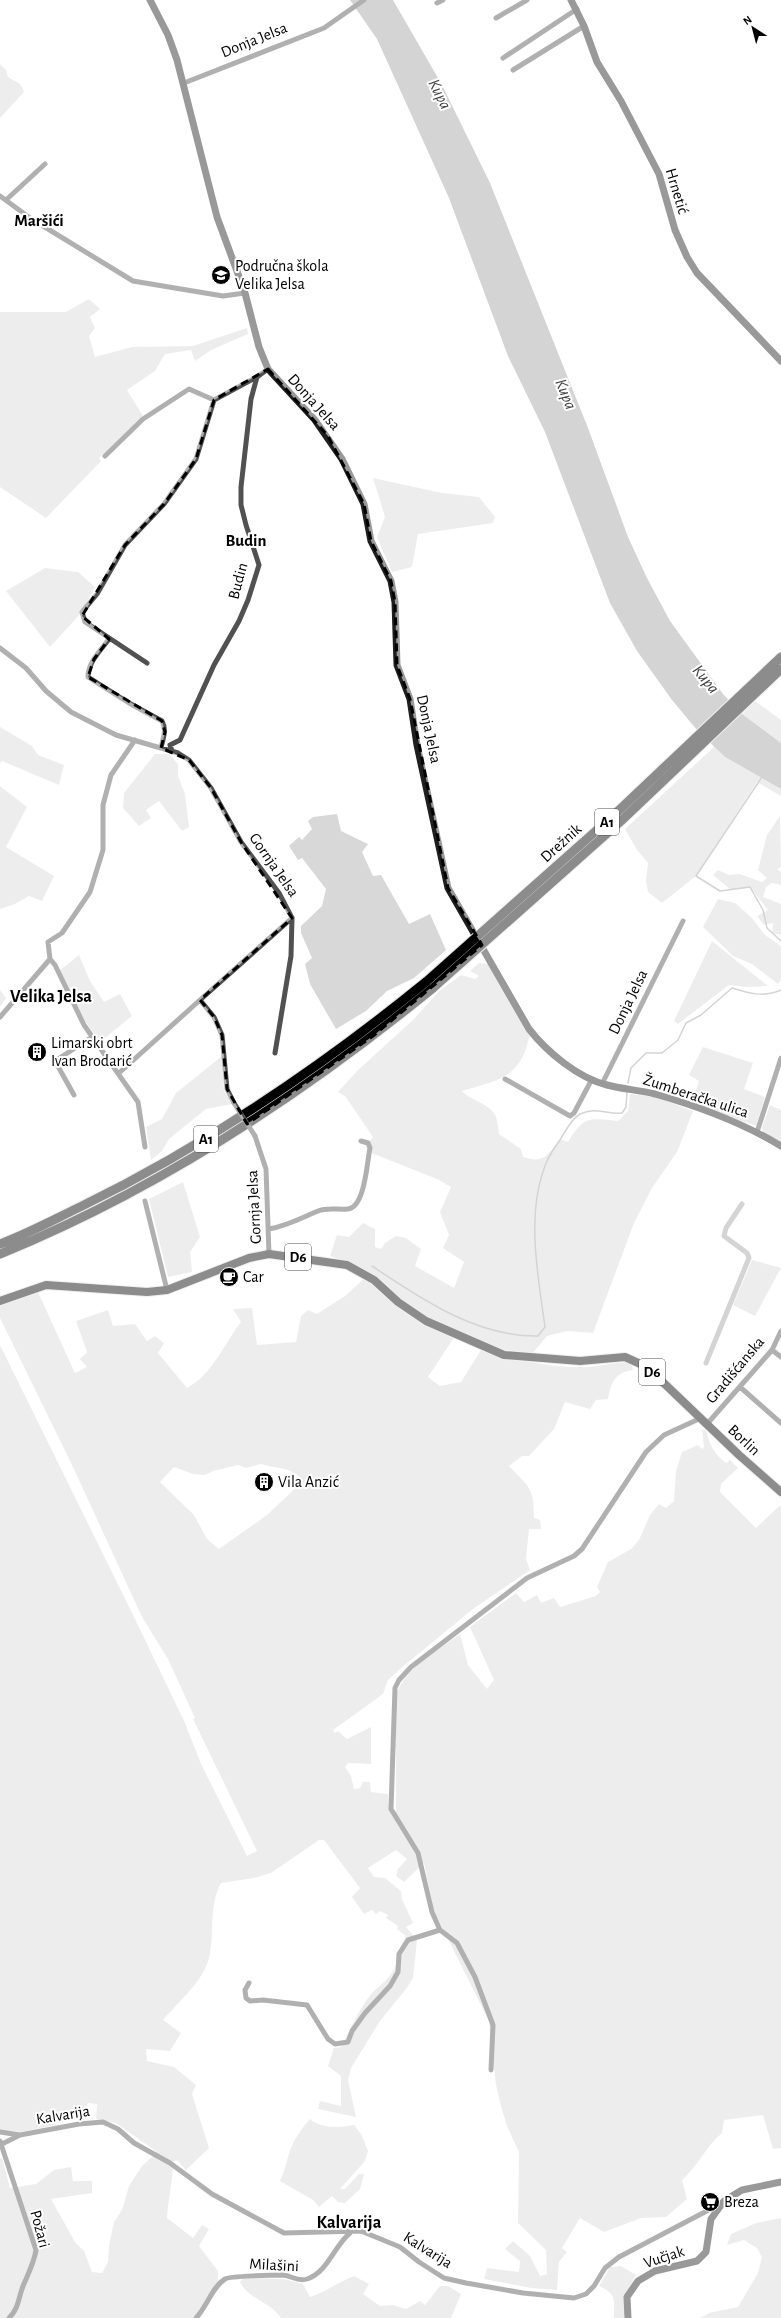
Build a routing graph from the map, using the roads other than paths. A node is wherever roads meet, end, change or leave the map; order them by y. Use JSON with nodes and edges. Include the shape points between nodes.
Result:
{"nodes":[{"id":1,"x":150,"y":0,"type":"edge"},
{"id":2,"x":364,"y":0,"type":"edge"},
{"id":3,"x":527,"y":0,"type":"edge"},
{"id":4,"x":571,"y":0,"type":"edge"},
{"id":5,"x":577,"y":9,"type":"junction"},
{"id":6,"x":496,"y":18,"type":"dead end"},
{"id":7,"x":584,"y":26,"type":"junction"},
{"id":8,"x":503,"y":58,"type":"dead end"},
{"id":9,"x":513,"y":70,"type":"dead end"},
{"id":10,"x":184,"y":83,"type":"junction"},
{"id":11,"x":45,"y":164,"type":"dead end"},
{"id":12,"x":0,"y":196,"type":"edge"},
{"id":13,"x":6,"y":200,"type":"junction"},
{"id":14,"x":245,"y":293,"type":"junction"},
{"id":15,"x":781,"y":361,"type":"edge"},
{"id":16,"x":268,"y":369,"type":"junction"},
{"id":17,"x":257,"y":377,"type":"junction"},
{"id":18,"x":214,"y":400,"type":"junction"},
{"id":19,"x":105,"y":456,"type":"dead end"},
{"id":20,"x":109,"y":639,"type":"junction"},
{"id":21,"x":0,"y":648,"type":"edge"},
{"id":22,"x":781,"y":657,"type":"edge"},
{"id":23,"x":148,"y":663,"type":"dead end"},
{"id":24,"x":781,"y":669,"type":"edge"},
{"id":25,"x":135,"y":740,"type":"junction"},
{"id":26,"x":160,"y":748,"type":"junction"},
{"id":27,"x":172,"y":751,"type":"junction"},
{"id":28,"x":292,"y":918,"type":"junction"},
{"id":29,"x":683,"y":922,"type":"dead end"},
{"id":30,"x":50,"y":959,"type":"junction"},
{"id":31,"x":430,"y":985,"type":"junction"},
{"id":32,"x":200,"y":1000,"type":"junction"},
{"id":33,"x":0,"y":1017,"type":"edge"},
{"id":34,"x":92,"y":1037,"type":"junction"},
{"id":35,"x":275,"y":1053,"type":"dead end"},
{"id":36,"x":781,"y":1058,"type":"edge"},
{"id":37,"x":119,"y":1072,"type":"junction"},
{"id":38,"x":592,"y":1079,"type":"junction"},
{"id":39,"x":505,"y":1080,"type":"dead end"},
{"id":40,"x":602,"y":1084,"type":"junction"},
{"id":41,"x":74,"y":1095,"type":"dead end"},
{"id":42,"x":757,"y":1132,"type":"junction"},
{"id":43,"x":361,"y":1142,"type":"dead end"},
{"id":44,"x":781,"y":1146,"type":"edge"},
{"id":45,"x":145,"y":1147,"type":"dead end"},
{"id":46,"x":145,"y":1201,"type":"dead end"},
{"id":47,"x":269,"y":1229,"type":"junction"},
{"id":48,"x":0,"y":1244,"type":"edge"},
{"id":49,"x":0,"y":1254,"type":"edge"},
{"id":50,"x":269,"y":1254,"type":"junction"},
{"id":51,"x":167,"y":1290,"type":"junction"},
{"id":52,"x":0,"y":1302,"type":"edge"},
{"id":53,"x":781,"y":1331,"type":"edge"},
{"id":54,"x":772,"y":1350,"type":"junction"},
{"id":55,"x":781,"y":1357,"type":"edge"},
{"id":56,"x":740,"y":1387,"type":"junction"},
{"id":57,"x":701,"y":1418,"type":"junction"},
{"id":58,"x":781,"y":1423,"type":"edge"},
{"id":59,"x":707,"y":1424,"type":"junction"},
{"id":60,"x":781,"y":1492,"type":"edge"},
{"id":61,"x":440,"y":1930,"type":"junction"},
{"id":62,"x":249,"y":1983,"type":"dead end"},
{"id":63,"x":491,"y":2070,"type":"dead end"},
{"id":64,"x":0,"y":2132,"type":"edge"},
{"id":65,"x":20,"y":2135,"type":"junction"},
{"id":66,"x":1,"y":2142,"type":"edge"},
{"id":67,"x":781,"y":2182,"type":"edge"},
{"id":68,"x":724,"y":2201,"type":"junction"},
{"id":69,"x":350,"y":2233,"type":"junction"},
{"id":70,"x":9,"y":2318,"type":"edge"},
{"id":71,"x":196,"y":2318,"type":"edge"},
{"id":72,"x":628,"y":2318,"type":"edge"}],
"edges":[{"from":1,"to":10,"type":"main road","name":"Donja Jelsa","via":[[168,35]]},
{"from":2,"to":10,"type":"street","name":"Donja Jelsa","via":[[334,22]]},
{"from":3,"to":6,"type":"street"},
{"from":4,"to":5,"type":"main road","name":"Hrnetić"},
{"from":5,"to":7,"type":"main road","name":"Hrnetić"},
{"from":5,"to":8,"type":"street"},
{"from":7,"to":9,"type":"street"},
{"from":7,"to":15,"type":"main road","name":"Hrnetić","via":[[597,62],[621,101],[659,174],[672,221],[687,257],[697,273]]},
{"from":10,"to":14,"type":"main road","name":"Donja Jelsa","via":[[189,113],[217,217]]},
{"from":11,"to":13,"type":"street"},
{"from":12,"to":13,"type":"street"},
{"from":13,"to":14,"type":"street","via":[[30,218],[133,281],[223,296]]},
{"from":14,"to":16,"type":"main road","name":"Donja Jelsa","via":[[259,347]]},
{"from":16,"to":17,"type":"street","name":"Donja Jelsa"},
{"from":16,"to":38,"type":"main road","name":"Donja Jelsa","via":[[315,420],[342,459],[364,504],[371,540],[391,581],[396,602],[397,665],[412,706],[417,745],[448,888],[534,1034],[559,1058]]},
{"from":17,"to":18,"type":"street","name":"Donja Jelsa"},
{"from":17,"to":27,"type":"street","name":"Budin","via":[[251,399],[241,487],[244,518],[259,565],[239,621],[214,665],[180,740],[170,745]]},
{"from":18,"to":19,"type":"street","via":[[189,389],[143,419]]},
{"from":18,"to":20,"type":"street","via":[[196,459],[164,504],[125,545],[97,594],[82,612],[85,622]]},
{"from":20,"to":23,"type":"street","via":[[118,642]]},
{"from":20,"to":26,"type":"street","via":[[94,659],[88,677],[162,722],[165,727]]},
{"from":21,"to":25,"type":"street","name":"Gornja Jelsa","via":[[26,668],[46,691],[71,712],[116,735]]},
{"from":22,"to":31,"type":"highway","name":"Drežnik","number":"A1","bridge":true},
{"from":24,"to":31,"type":"highway","name":"Drežnik","number":"A1","bridge":true,"via":[[621,821]]},
{"from":25,"to":26,"type":"street","name":"Gornja Jelsa"},
{"from":25,"to":30,"type":"street","via":[[110,775],[103,804],[103,850],[99,870],[90,892],[62,934],[48,942]]},
{"from":26,"to":27,"type":"street","name":"Gornja Jelsa"},
{"from":27,"to":28,"type":"street","name":"Gornja Jelsa","via":[[189,760],[211,788],[241,842],[282,898]]},
{"from":28,"to":32,"type":"street"},
{"from":28,"to":35,"type":"street","name":"Gornja Jelsa","via":[[291,956]]},
{"from":29,"to":40,"type":"street","name":"Donja Jelsa"},
{"from":30,"to":33,"type":"street"},
{"from":30,"to":34,"type":"street"},
{"from":31,"to":48,"type":"highway","number":"A1","via":[[232,1123],[124,1185]]},
{"from":31,"to":49,"type":"highway","number":"A1","via":[[334,1064],[222,1140],[122,1196]]},
{"from":32,"to":37,"type":"street"},
{"from":32,"to":47,"type":"street","name":"Gornja Jelsa","bridge":true,"via":[[214,1017],[222,1035],[227,1089],[255,1136],[266,1169]]},
{"from":34,"to":37,"type":"street"},
{"from":34,"to":41,"type":"street","via":[[56,1061]]},
{"from":36,"to":42,"type":"street","name":"Žumberačka ulica"},
{"from":37,"to":45,"type":"street","via":[[138,1102]]},
{"from":38,"to":39,"type":"street","via":[[570,1116]]},
{"from":38,"to":40,"type":"main road","name":"Donja Jelsa"},
{"from":40,"to":42,"type":"main road","name":"Žumberačka ulica","via":[[654,1094]]},
{"from":42,"to":44,"type":"main road","name":"Žumberačka ulica"},
{"from":43,"to":47,"type":"street","via":[[368,1143],[370,1148],[358,1203],[350,1209],[319,1211],[286,1226]]},
{"from":46,"to":51,"type":"street"},
{"from":47,"to":50,"type":"street","name":"Gornja Jelsa"},
{"from":50,"to":51,"type":"main road","number":"D6","via":[[249,1258]]},
{"from":50,"to":57,"type":"main road","number":"D6","via":[[347,1265],[374,1280],[398,1302],[426,1321],[504,1355],[580,1361],[625,1357],[647,1367]]},
{"from":51,"to":52,"type":"main road","number":"D6","via":[[147,1292],[46,1285]]},
{"from":53,"to":54,"type":"street","name":"Gradišćanska"},
{"from":54,"to":55,"type":"street"},
{"from":54,"to":56,"type":"street","name":"Gradišćanska"},
{"from":56,"to":58,"type":"street"},
{"from":56,"to":59,"type":"street","name":"Gradišćanska"},
{"from":57,"to":59,"type":"main road","number":"D6"},
{"from":57,"to":61,"type":"street","via":[[664,1435],[646,1452],[582,1549],[574,1556],[527,1578],[411,1667],[397,1684],[393,1696],[391,1809],[418,1853],[432,1912]]},
{"from":59,"to":60,"type":"main road","name":"Borlin","number":"D6"},
{"from":61,"to":62,"type":"street","via":[[408,1940],[399,1954],[398,1972],[390,1986],[365,2013],[348,2042],[343,2044],[335,2044],[328,2039],[307,2005],[250,2001],[246,1998],[244,1990]]},
{"from":61,"to":63,"type":"street","via":[[457,1943],[475,1977],[488,2011],[493,2025]]},
{"from":64,"to":65,"type":"street","name":"Kalvarija"},
{"from":65,"to":66,"type":"street"},
{"from":65,"to":69,"type":"street","name":"Kalvarija","via":[[102,2122],[118,2129],[134,2142],[170,2163],[212,2194],[284,2233]]},
{"from":66,"to":70,"type":"street","name":"Požari","via":[[36,2250],[34,2262],[22,2288],[20,2302]]},
{"from":67,"to":68,"type":"main road","via":[[742,2190]]},
{"from":68,"to":69,"type":"street","name":"Kalvarija","via":[[619,2257],[605,2268],[586,2294],[574,2298],[523,2293],[444,2278],[400,2247],[382,2238],[361,2231]]},
{"from":68,"to":72,"type":"main road","name":"Vučjak","via":[[711,2220],[706,2252],[697,2261],[654,2271],[638,2281],[627,2297]]},
{"from":69,"to":71,"type":"street","name":"Milašini","via":[[341,2240],[317,2274],[307,2279],[298,2280],[285,2275],[225,2278]]}]}
